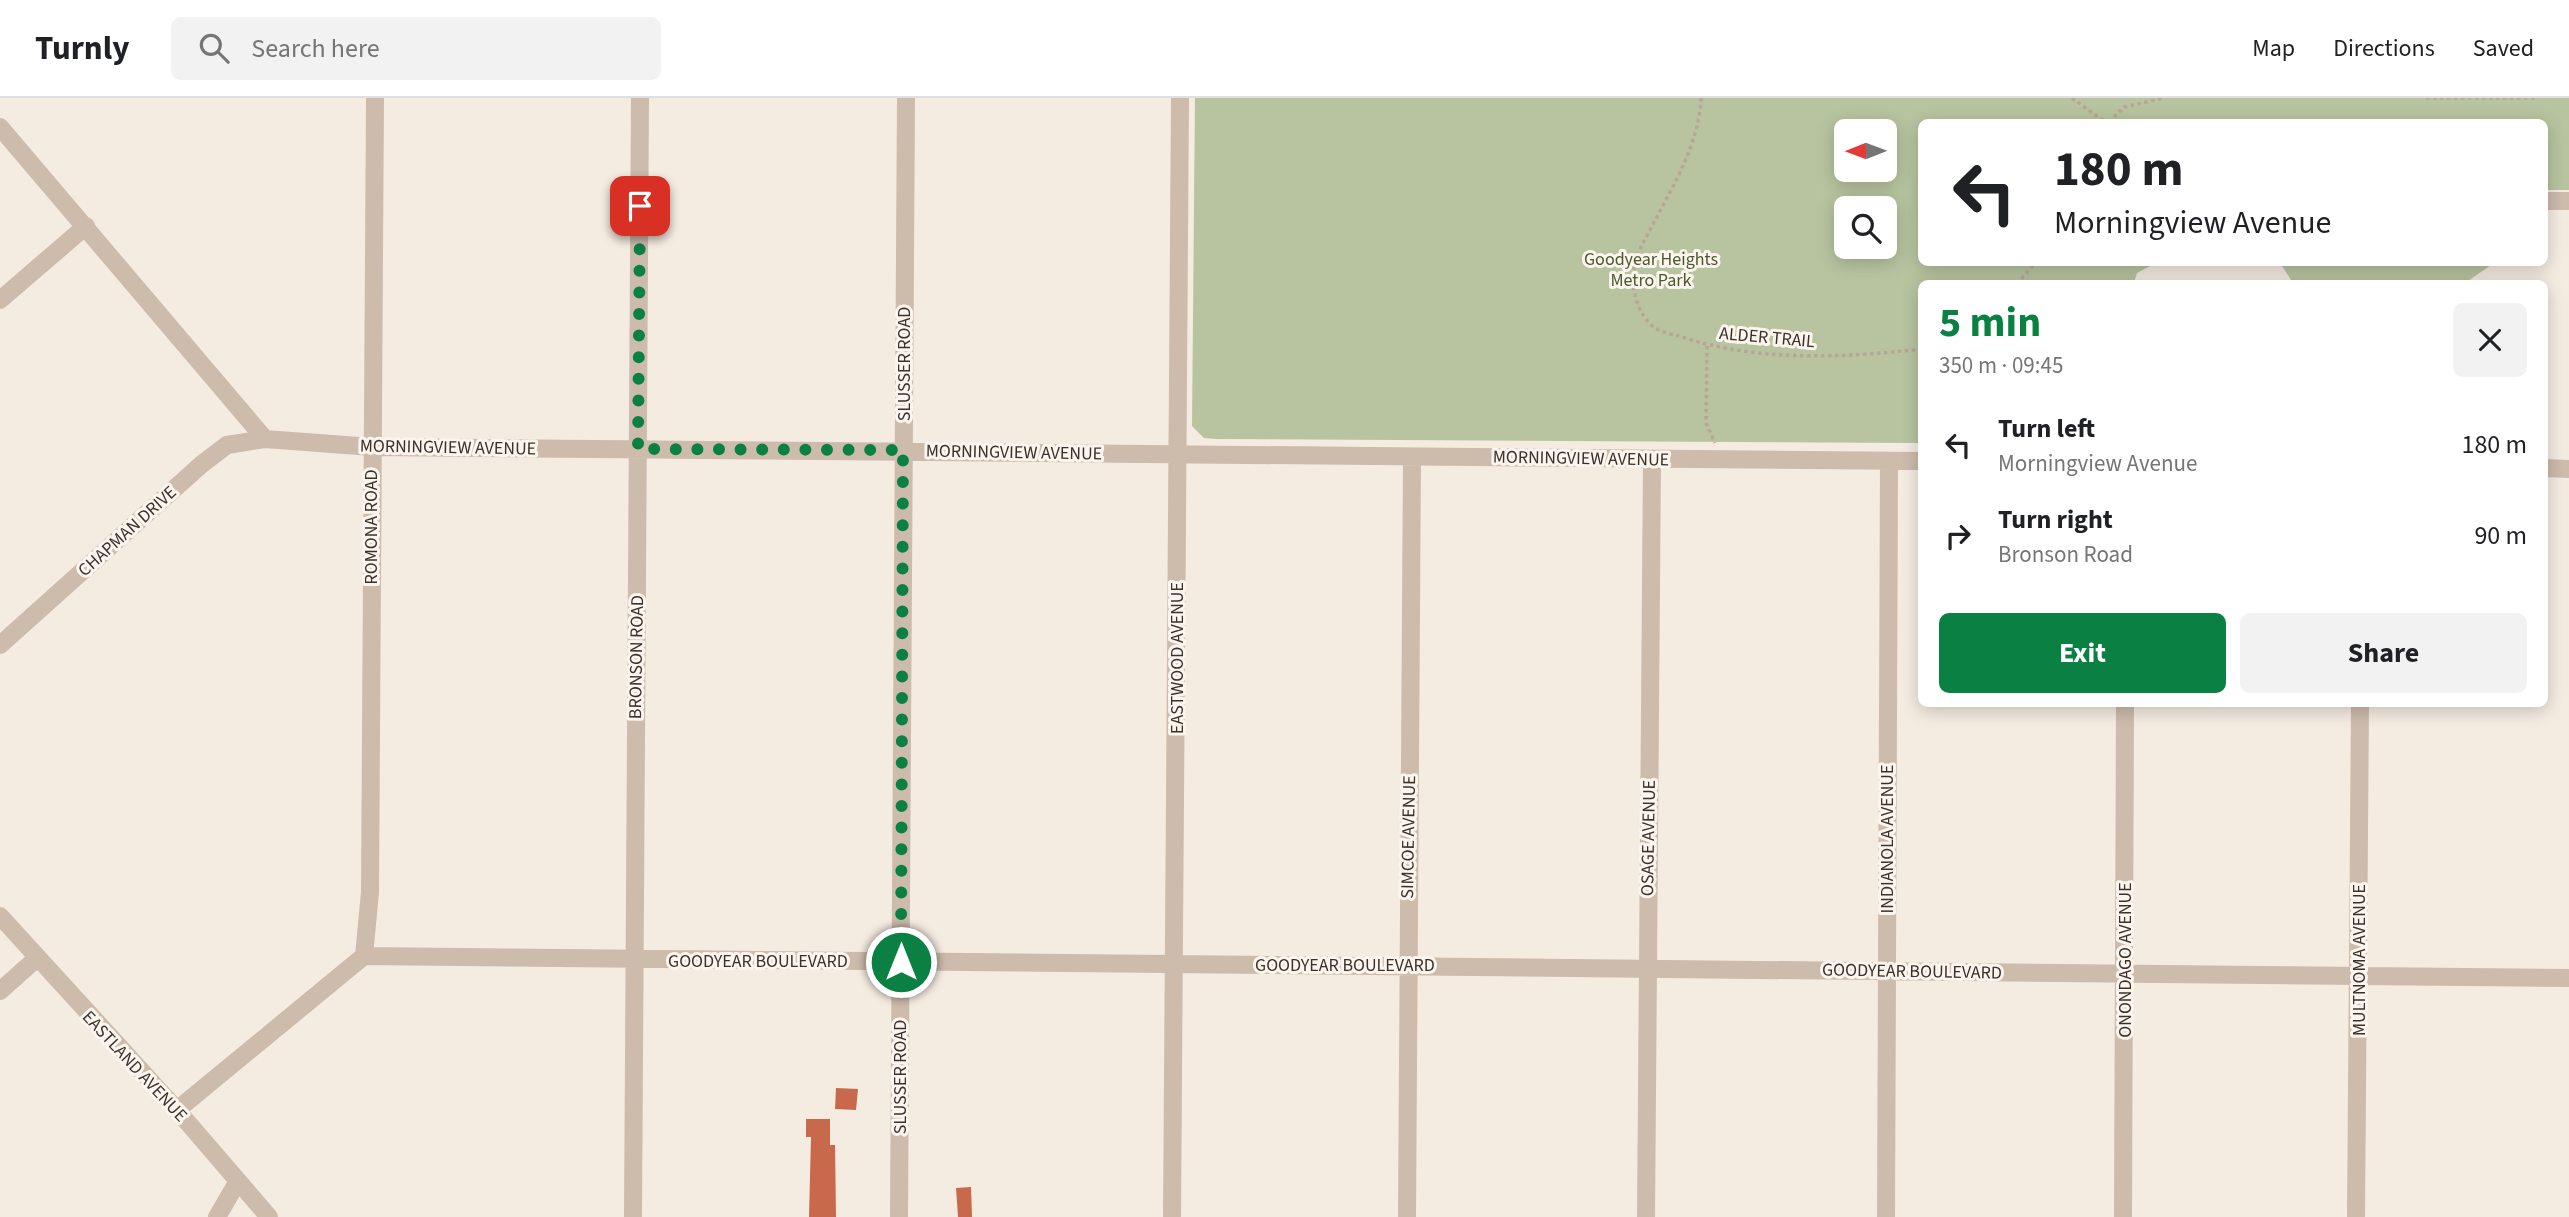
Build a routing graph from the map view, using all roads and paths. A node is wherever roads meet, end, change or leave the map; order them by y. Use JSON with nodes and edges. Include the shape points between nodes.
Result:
{"nodes":[{"id":1,"x":375,"y":98,"type":"edge"},
{"id":2,"x":640,"y":98,"type":"edge"},
{"id":3,"x":906,"y":98,"type":"edge"},
{"id":4,"x":1180,"y":98,"type":"edge"},
{"id":5,"x":1701,"y":98,"type":"edge"},
{"id":6,"x":2072,"y":98,"type":"edge"},
{"id":7,"x":2164,"y":98,"type":"edge"},
{"id":8,"x":2426,"y":98,"type":"edge"},
{"id":9,"x":2536,"y":98,"type":"edge"},
{"id":10,"x":2103,"y":119,"type":"edge"},
{"id":11,"x":2110,"y":119,"type":"edge"},
{"id":12,"x":0,"y":127,"type":"edge"},
{"id":13,"x":2548,"y":201,"type":"edge"},
{"id":14,"x":2569,"y":201,"type":"edge"},
{"id":15,"x":86,"y":226,"type":"junction"},
{"id":16,"x":2033,"y":266,"type":"edge"},
{"id":17,"x":2020,"y":280,"type":"edge"},
{"id":18,"x":0,"y":300,"type":"edge"},
{"id":19,"x":1707,"y":346,"type":"junction"},
{"id":20,"x":1918,"y":349,"type":"edge"},
{"id":21,"x":265,"y":439,"type":"junction"},
{"id":22,"x":372,"y":447,"type":"junction"},
{"id":23,"x":638,"y":449,"type":"junction"},
{"id":24,"x":903,"y":450,"type":"junction"},
{"id":25,"x":1179,"y":454,"type":"junction"},
{"id":26,"x":1412,"y":457,"type":"junction"},
{"id":27,"x":1653,"y":459,"type":"junction"},
{"id":28,"x":1723,"y":460,"type":"junction"},
{"id":29,"x":1889,"y":461,"type":"junction"},
{"id":30,"x":1918,"y":461,"type":"edge"},
{"id":31,"x":2548,"y":468,"type":"edge"},
{"id":32,"x":2569,"y":469,"type":"edge"},
{"id":33,"x":0,"y":645,"type":"edge"},
{"id":34,"x":2125,"y":707,"type":"edge"},
{"id":35,"x":2360,"y":707,"type":"edge"},
{"id":36,"x":0,"y":916,"type":"edge"},
{"id":37,"x":365,"y":956,"type":"junction"},
{"id":38,"x":36,"y":959,"type":"junction"},
{"id":39,"x":633,"y":960,"type":"junction"},
{"id":40,"x":901,"y":962,"type":"junction"},
{"id":41,"x":1175,"y":964,"type":"junction"},
{"id":42,"x":1407,"y":965,"type":"junction"},
{"id":43,"x":1647,"y":967,"type":"junction"},
{"id":44,"x":1886,"y":969,"type":"junction"},
{"id":45,"x":2126,"y":976,"type":"junction"},
{"id":46,"x":2359,"y":976,"type":"junction"},
{"id":47,"x":2569,"y":978,"type":"edge"},
{"id":48,"x":0,"y":991,"type":"edge"},
{"id":49,"x":177,"y":1110,"type":"junction"},
{"id":50,"x":237,"y":1181,"type":"junction"},
{"id":51,"x":217,"y":1217,"type":"edge"},
{"id":52,"x":269,"y":1217,"type":"edge"},
{"id":53,"x":633,"y":1217,"type":"edge"},
{"id":54,"x":899,"y":1217,"type":"edge"},
{"id":55,"x":1172,"y":1217,"type":"edge"},
{"id":56,"x":1407,"y":1217,"type":"edge"},
{"id":57,"x":1646,"y":1217,"type":"edge"},
{"id":58,"x":1886,"y":1217,"type":"edge"},
{"id":59,"x":2123,"y":1217,"type":"edge"},
{"id":60,"x":2356,"y":1217,"type":"edge"}],
"edges":[{"from":1,"to":22,"type":"street","name":"ROMONA ROAD"},
{"from":2,"to":23,"type":"street","name":"BRONSON ROAD"},
{"from":3,"to":24,"type":"street","name":"SLUSSER ROAD"},
{"from":4,"to":25,"type":"street","name":"EASTWOOD AVENUE"},
{"from":5,"to":19,"type":"path","name":"ALDER TRAIL","via":[[1685,164],[1636,258],[1632,278],[1640,312],[1655,328]]},
{"from":6,"to":10,"type":"path"},
{"from":7,"to":11,"type":"path","via":[[2124,107]]},
{"from":8,"to":9,"type":"path"},
{"from":12,"to":15,"type":"street"},
{"from":13,"to":14,"type":"street"},
{"from":15,"to":18,"type":"street"},
{"from":15,"to":21,"type":"street"},
{"from":16,"to":17,"type":"path"},
{"from":19,"to":20,"type":"path","name":"ALDER TRAIL","via":[[1856,357]]},
{"from":19,"to":28,"type":"path","via":[[1706,422]]},
{"from":21,"to":22,"type":"street","name":"MORNINGVIEW AVENUE"},
{"from":21,"to":33,"type":"street","name":"CHAPMAN DRIVE","via":[[227,445],[202,464]]},
{"from":22,"to":23,"type":"street","name":"MORNINGVIEW AVENUE"},
{"from":22,"to":37,"type":"street","name":"ROMONA ROAD","via":[[370,892]]},
{"from":23,"to":24,"type":"street","name":"MORNINGVIEW AVENUE"},
{"from":23,"to":39,"type":"street","name":"BRONSON ROAD"},
{"from":24,"to":25,"type":"street","name":"MORNINGVIEW AVENUE"},
{"from":24,"to":40,"type":"street","name":"SLUSSER ROAD"},
{"from":25,"to":26,"type":"street","name":"MORNINGVIEW AVENUE"},
{"from":25,"to":41,"type":"street","name":"EASTWOOD AVENUE"},
{"from":26,"to":27,"type":"street","name":"MORNINGVIEW AVENUE"},
{"from":26,"to":42,"type":"street","name":"SIMCOE AVENUE"},
{"from":27,"to":28,"type":"street","name":"MORNINGVIEW AVENUE"},
{"from":27,"to":43,"type":"street","name":"OSAGE AVENUE"},
{"from":28,"to":29,"type":"street","name":"MORNINGVIEW AVENUE"},
{"from":29,"to":30,"type":"street","name":"MORNINGVIEW AVENUE"},
{"from":29,"to":44,"type":"street","name":"INDIANOLA AVENUE"},
{"from":31,"to":32,"type":"street"},
{"from":34,"to":45,"type":"street","name":"ONONDAGO AVENUE"},
{"from":35,"to":46,"type":"street","name":"MULTNOMA AVENUE"},
{"from":36,"to":38,"type":"street","name":"EASTLAND AVENUE"},
{"from":37,"to":39,"type":"street","name":"GOODYEAR BOULEVARD"},
{"from":37,"to":49,"type":"street"},
{"from":38,"to":48,"type":"street"},
{"from":38,"to":49,"type":"street","name":"EASTLAND AVENUE"},
{"from":39,"to":40,"type":"street","name":"GOODYEAR BOULEVARD"},
{"from":39,"to":53,"type":"street","name":"BRONSON ROAD"},
{"from":40,"to":41,"type":"street","name":"GOODYEAR BOULEVARD"},
{"from":40,"to":54,"type":"street","name":"SLUSSER ROAD"},
{"from":41,"to":42,"type":"street","name":"GOODYEAR BOULEVARD"},
{"from":41,"to":55,"type":"street","name":"EASTWOOD AVENUE"},
{"from":42,"to":43,"type":"street","name":"GOODYEAR BOULEVARD"},
{"from":42,"to":56,"type":"street","name":"SIMCOE AVENUE"},
{"from":43,"to":44,"type":"street","name":"GOODYEAR BOULEVARD"},
{"from":43,"to":57,"type":"street","name":"OSAGE AVENUE"},
{"from":44,"to":45,"type":"street","name":"GOODYEAR BOULEVARD"},
{"from":44,"to":58,"type":"street","name":"INDIANOLA AVENUE"},
{"from":45,"to":46,"type":"street","name":"GOODYEAR BOULEVARD"},
{"from":45,"to":59,"type":"street","name":"ONONDAGO AVENUE"},
{"from":46,"to":47,"type":"street","name":"GOODYEAR BOULEVARD"},
{"from":46,"to":60,"type":"street","name":"MULTNOMA AVENUE"},
{"from":49,"to":50,"type":"street","name":"EASTLAND AVENUE"},
{"from":50,"to":51,"type":"street"},
{"from":50,"to":52,"type":"street","name":"EASTLAND AVENUE"}]}
